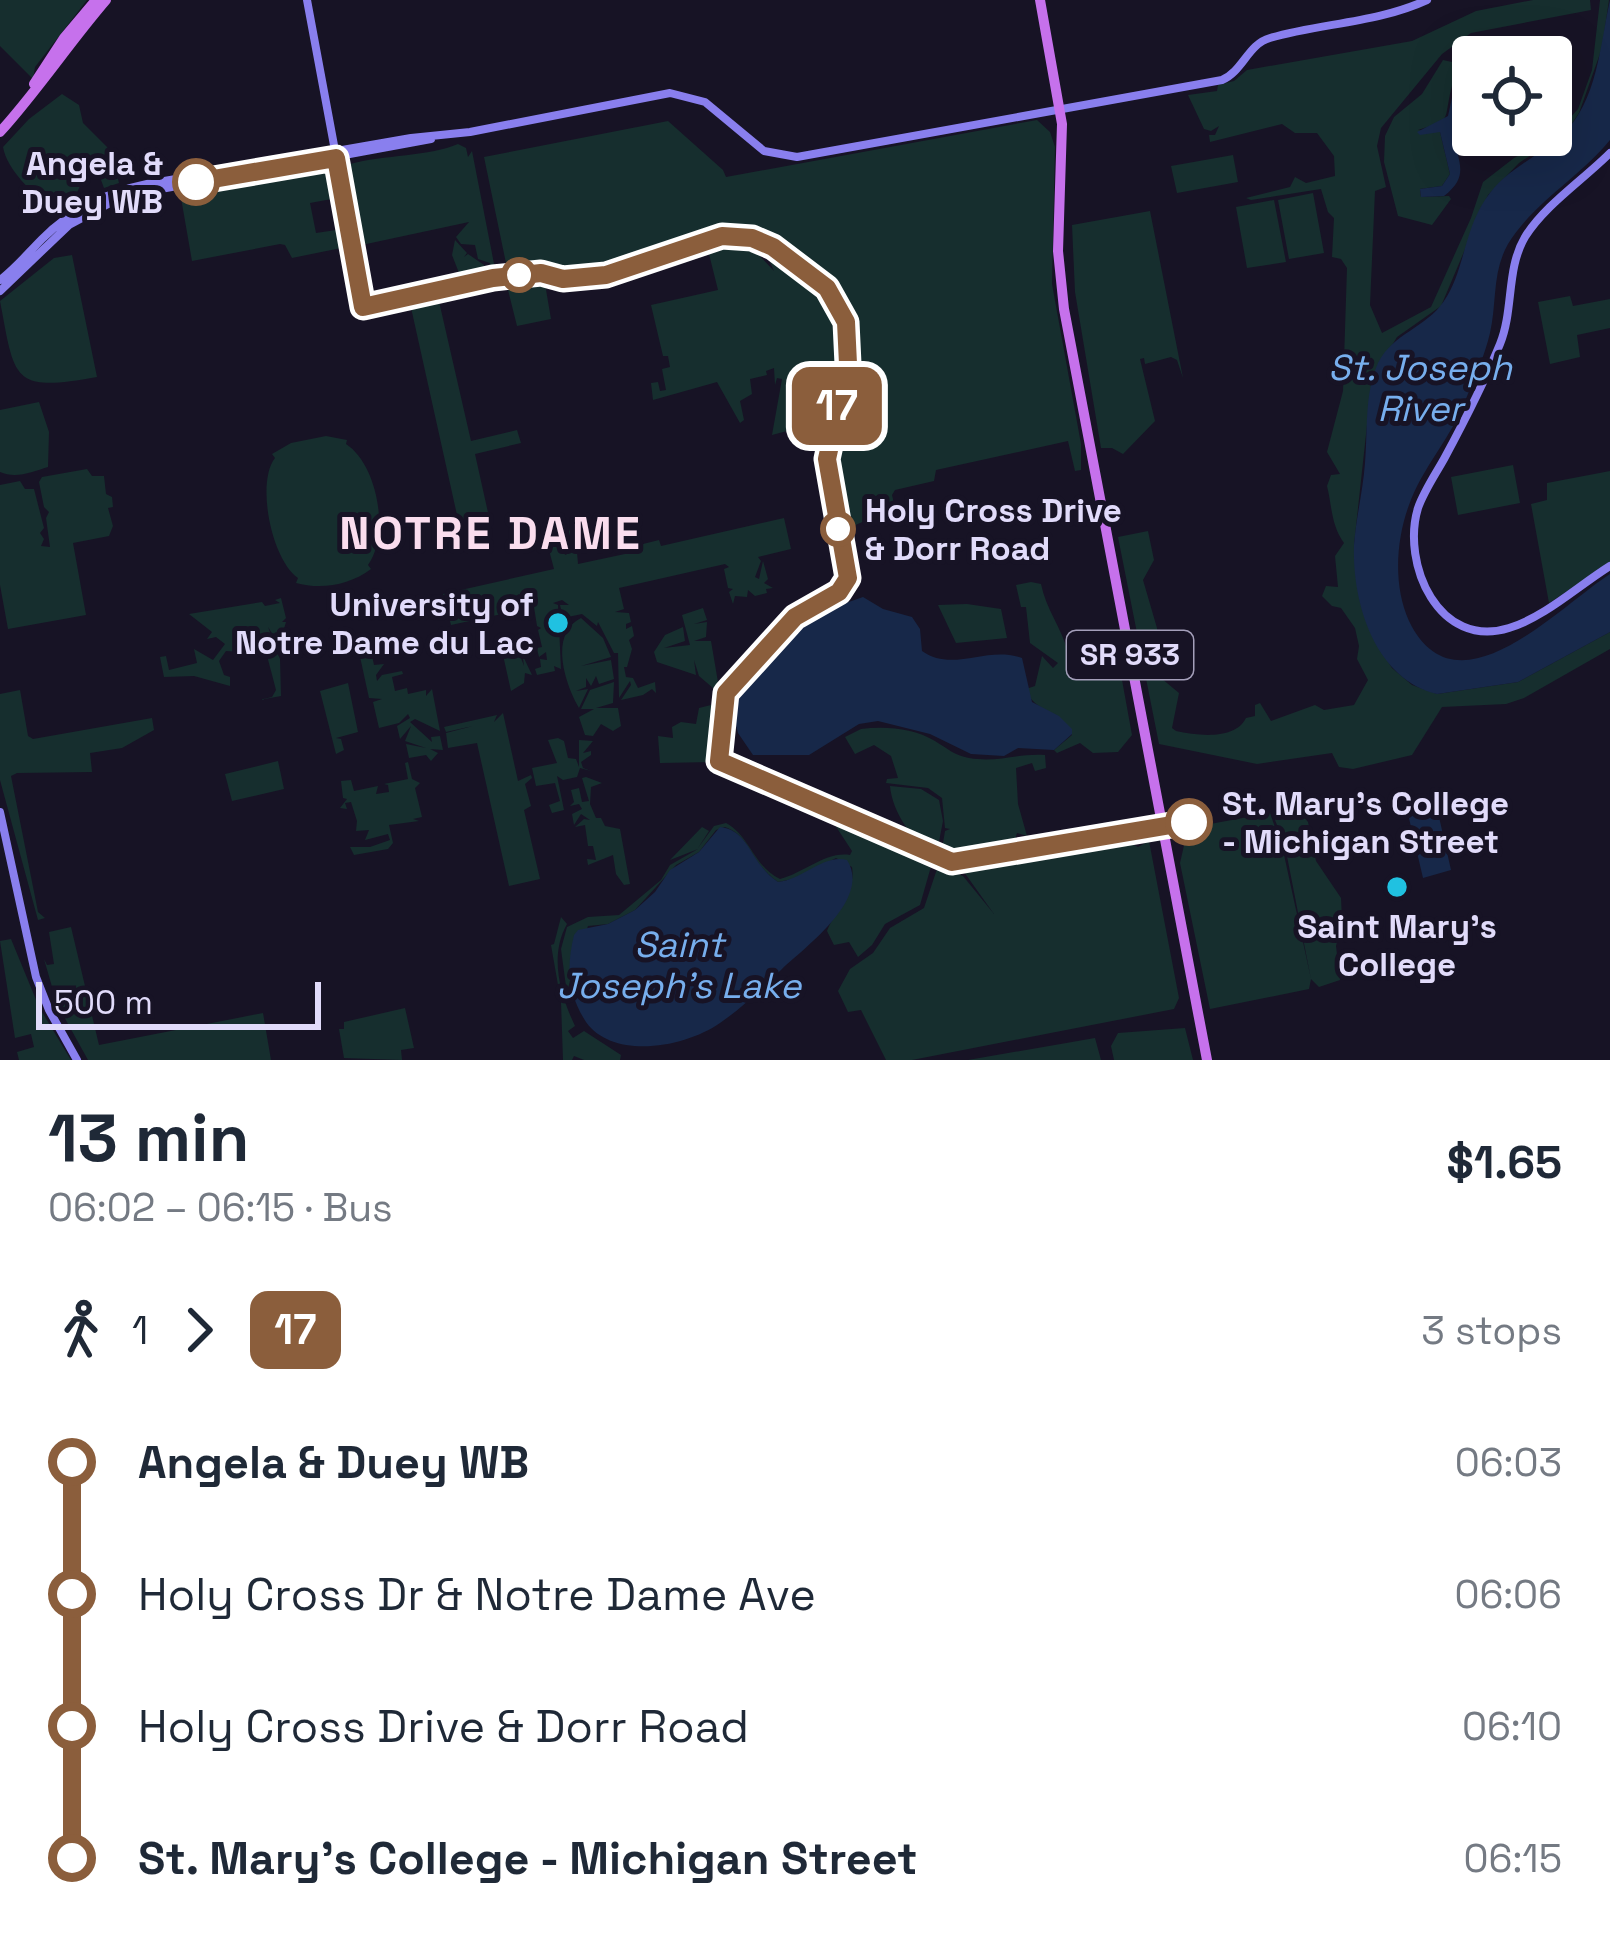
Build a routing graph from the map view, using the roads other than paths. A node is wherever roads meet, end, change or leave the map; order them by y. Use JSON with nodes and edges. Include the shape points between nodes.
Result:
{"nodes":[{"id":1,"x":96,"y":0,"type":"edge"},
{"id":2,"x":106,"y":0,"type":"edge"},
{"id":3,"x":307,"y":0,"type":"edge"},
{"id":4,"x":1040,"y":0,"type":"edge"},
{"id":5,"x":1427,"y":0,"type":"edge"},
{"id":6,"x":1060,"y":109,"type":"junction"},
{"id":7,"x":0,"y":121,"type":"edge"},
{"id":8,"x":0,"y":132,"type":"edge"},
{"id":9,"x":335,"y":154,"type":"junction"},
{"id":10,"x":1610,"y":154,"type":"edge"},
{"id":11,"x":0,"y":280,"type":"edge"},
{"id":12,"x":0,"y":291,"type":"edge"},
{"id":13,"x":1610,"y":566,"type":"edge"},
{"id":14,"x":0,"y":812,"type":"edge"},
{"id":15,"x":76,"y":1060,"type":"edge"},
{"id":16,"x":1208,"y":1060,"type":"edge"}],
"edges":[{"from":1,"to":7,"type":"main road"},
{"from":2,"to":8,"type":"main road"},
{"from":3,"to":9,"type":"street"},
{"from":4,"to":6,"type":"main road","number":"SR 933"},
{"from":5,"to":6,"type":"street","via":[[1265,39],[1222,80]]},
{"from":6,"to":9,"type":"street","via":[[791,157],[758,148],[705,102],[678,93]]},
{"from":6,"to":16,"type":"main road","number":"SR 933","via":[[1064,309]]},
{"from":9,"to":11,"type":"street","via":[[110,195],[56,227]]},
{"from":9,"to":12,"type":"street","via":[[114,200],[69,225]]},
{"from":10,"to":13,"type":"street","via":[[1525,238],[1499,346],[1421,500],[1414,540],[1431,600],[1476,629],[1526,621]]},
{"from":14,"to":15,"type":"street","via":[[36,976]]}]}
